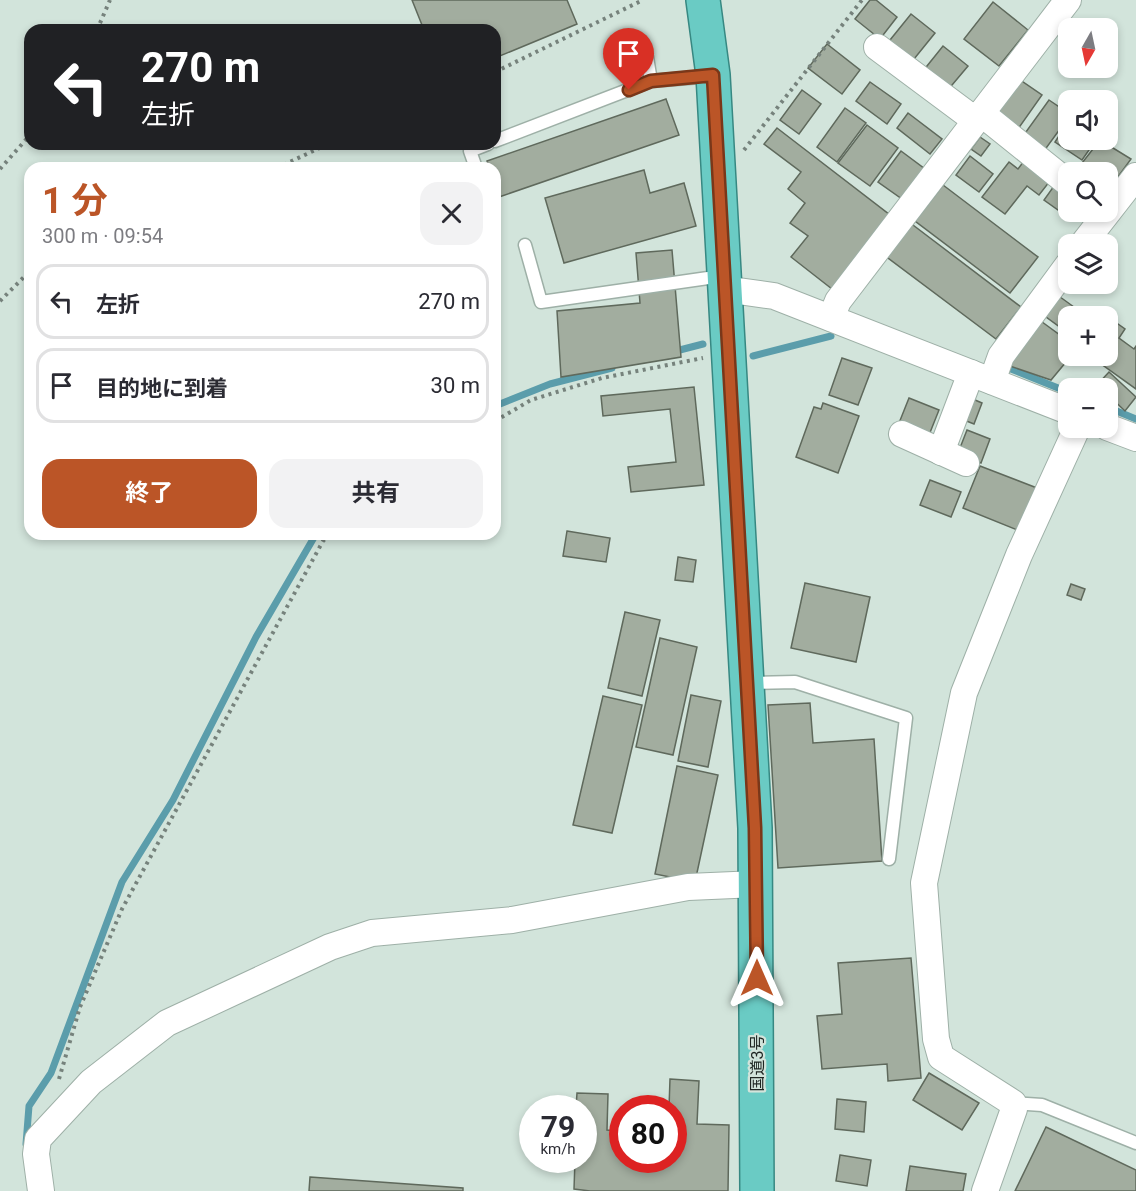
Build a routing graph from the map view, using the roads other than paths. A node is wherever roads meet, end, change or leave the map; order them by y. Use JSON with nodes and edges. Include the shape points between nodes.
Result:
{"nodes":[{"id":1,"x":703,"y":0,"type":"edge"},
{"id":2,"x":1068,"y":0,"type":"edge"},
{"id":3,"x":877,"y":47,"type":"dead end"},
{"id":4,"x":647,"y":57,"type":"dead end"},
{"id":5,"x":713,"y":75,"type":"junction"},
{"id":6,"x":651,"y":81,"type":"junction"},
{"id":7,"x":978,"y":116,"type":"junction"},
{"id":8,"x":501,"y":139,"type":"edge"},
{"id":9,"x":1058,"y":176,"type":"edge"},
{"id":10,"x":1136,"y":176,"type":"edge"},
{"id":11,"x":1118,"y":197,"type":"edge"},
{"id":12,"x":525,"y":245,"type":"dead end"},
{"id":13,"x":1058,"y":278,"type":"edge"},
{"id":14,"x":724,"y":282,"type":"junction"},
{"id":15,"x":831,"y":318,"type":"junction"},
{"id":16,"x":981,"y":377,"type":"junction"},
{"id":17,"x":1058,"y":407,"type":"edge"},
{"id":18,"x":1118,"y":431,"type":"edge"},
{"id":19,"x":902,"y":434,"type":"dead end"},
{"id":20,"x":1072,"y":438,"type":"edge"},
{"id":21,"x":1136,"y":438,"type":"edge"},
{"id":22,"x":941,"y":452,"type":"junction"},
{"id":23,"x":966,"y":463,"type":"dead end"},
{"id":24,"x":747,"y":683,"type":"junction"},
{"id":25,"x":889,"y":859,"type":"dead end"},
{"id":26,"x":757,"y":884,"type":"junction"},
{"id":27,"x":1013,"y":1103,"type":"junction"},
{"id":28,"x":1136,"y":1143,"type":"edge"},
{"id":29,"x":41,"y":1191,"type":"edge"},
{"id":30,"x":757,"y":1191,"type":"edge"},
{"id":31,"x":985,"y":1191,"type":"edge"}],
"edges":[{"from":1,"to":5,"type":"highway","name":"国道3号"},
{"from":2,"to":7,"type":"street"},
{"from":3,"to":7,"type":"street"},
{"from":4,"to":6,"type":"lane"},
{"from":5,"to":6,"type":"lane"},
{"from":5,"to":14,"type":"highway","name":"国道3号"},
{"from":6,"to":8,"type":"lane"},
{"from":7,"to":9,"type":"street"},
{"from":7,"to":15,"type":"street","via":[[838,301]]},
{"from":10,"to":11,"type":"street"},
{"from":12,"to":14,"type":"lane","via":[[541,302]]},
{"from":13,"to":16,"type":"street"},
{"from":14,"to":15,"type":"street"},
{"from":14,"to":24,"type":"highway","name":"国道3号"},
{"from":15,"to":16,"type":"street"},
{"from":16,"to":17,"type":"street"},
{"from":16,"to":22,"type":"street"},
{"from":18,"to":21,"type":"street"},
{"from":19,"to":22,"type":"street"},
{"from":20,"to":27,"type":"street","via":[[1019,555],[964,693],[924,883],[936,1039],[941,1057]]},
{"from":22,"to":23,"type":"street"},
{"from":24,"to":25,"type":"lane","via":[[795,682],[906,718]]},
{"from":24,"to":26,"type":"highway","name":"国道3号"},
{"from":26,"to":29,"type":"street","via":[[688,887],[512,920],[372,933],[330,947],[167,1023],[91,1082],[38,1139]]},
{"from":26,"to":30,"type":"highway","name":"国道3号"},
{"from":27,"to":28,"type":"lane","via":[[1042,1105]]},
{"from":27,"to":31,"type":"street"}]}
